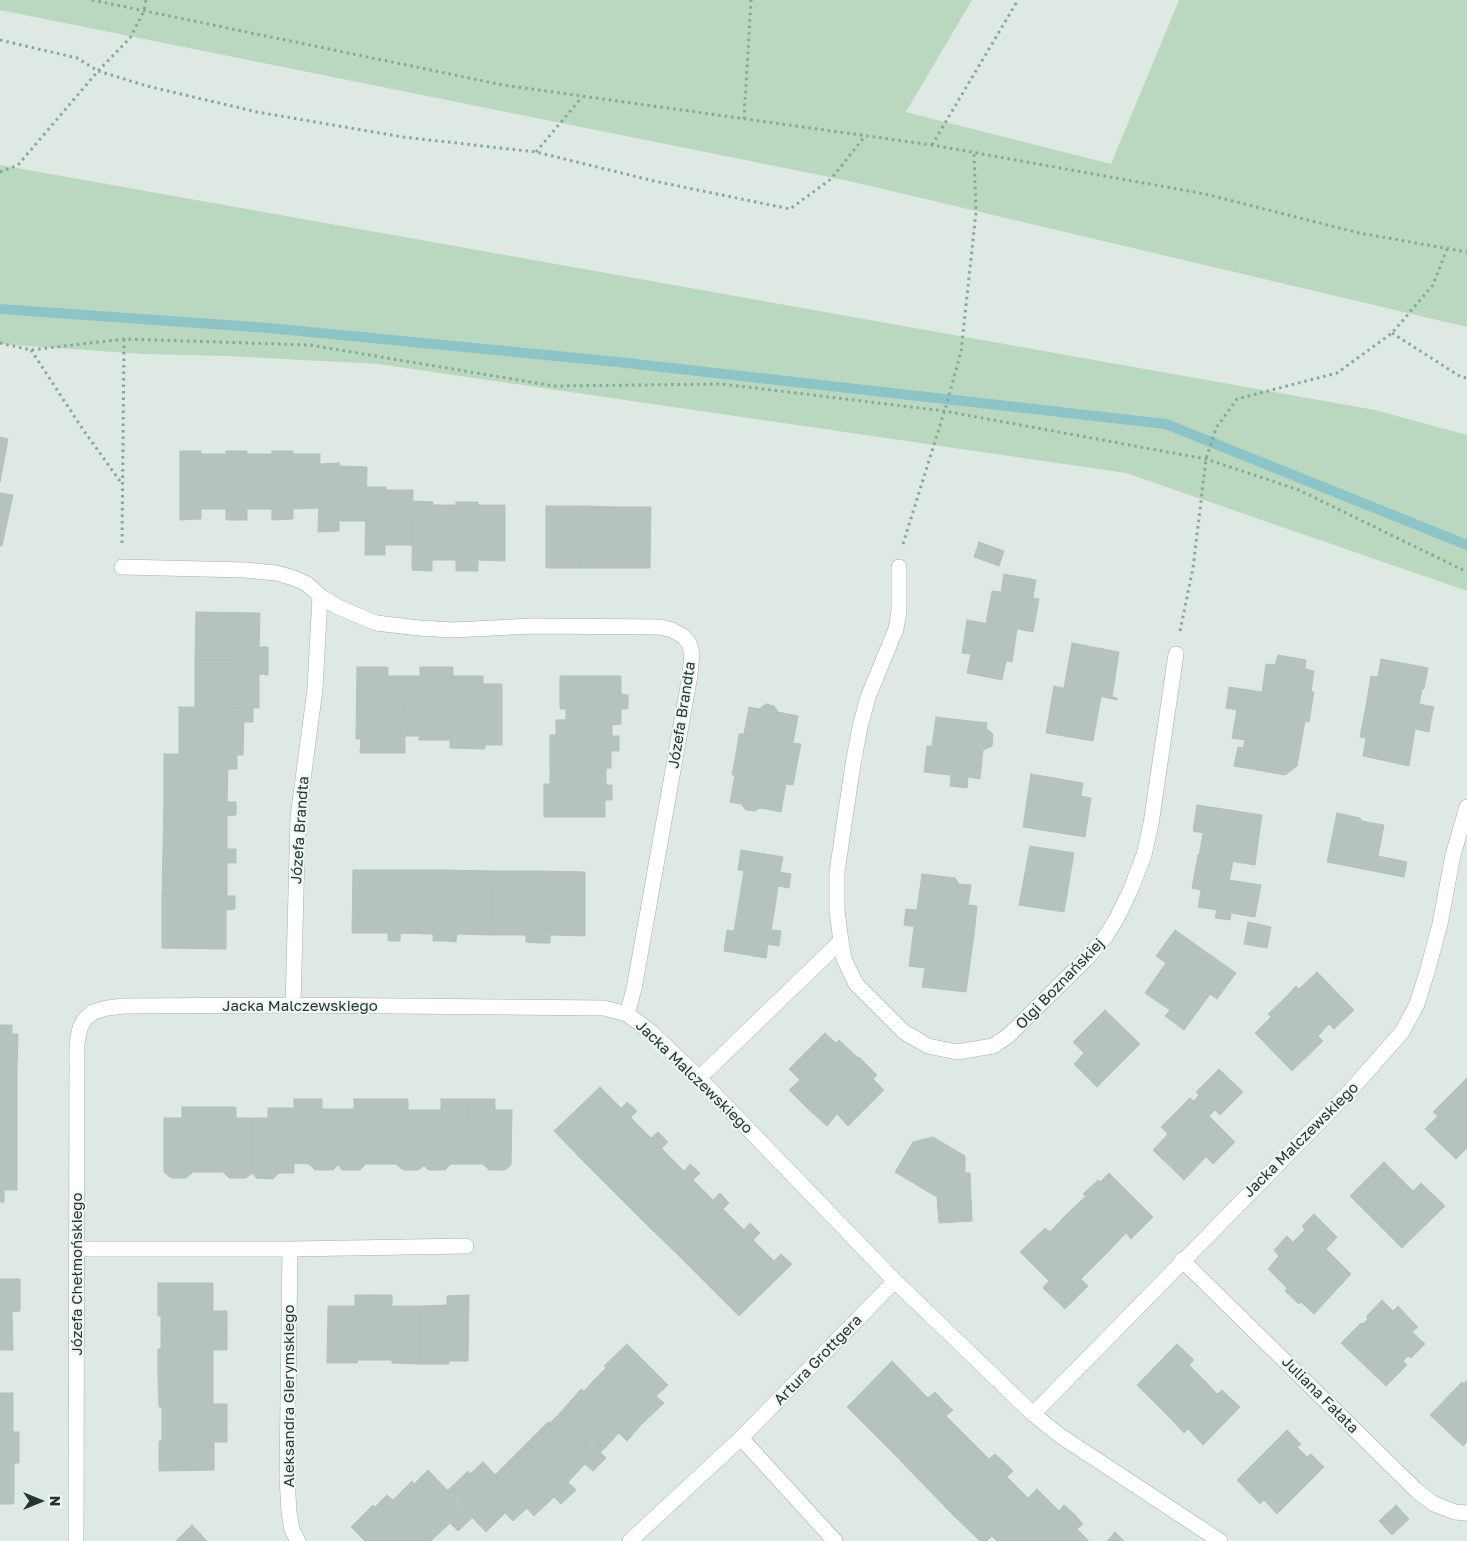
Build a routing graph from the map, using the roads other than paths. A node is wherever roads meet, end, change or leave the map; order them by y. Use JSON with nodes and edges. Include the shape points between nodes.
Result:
{"nodes":[{"id":1,"x":122,"y":567,"type":"road end"},
{"id":2,"x":899,"y":567,"type":"road end"},
{"id":3,"x":320,"y":596,"type":"junction"},
{"id":4,"x":1176,"y":654,"type":"road end"},
{"id":5,"x":1467,"y":807,"type":"edge"},
{"id":6,"x":841,"y":940,"type":"junction"},
{"id":7,"x":292,"y":1005,"type":"junction"},
{"id":8,"x":93,"y":1012,"type":"joint"},
{"id":9,"x":627,"y":1014,"type":"junction"},
{"id":10,"x":699,"y":1078,"type":"junction"},
{"id":11,"x":466,"y":1246,"type":"dead end"},
{"id":12,"x":77,"y":1249,"type":"junction"},
{"id":13,"x":290,"y":1249,"type":"junction"},
{"id":14,"x":1182,"y":1260,"type":"junction"},
{"id":15,"x":895,"y":1281,"type":"junction"},
{"id":16,"x":1033,"y":1414,"type":"junction"},
{"id":17,"x":741,"y":1438,"type":"junction"},
{"id":18,"x":1467,"y":1513,"type":"edge"},
{"id":19,"x":76,"y":1541,"type":"edge"},
{"id":20,"x":298,"y":1541,"type":"edge"},
{"id":21,"x":630,"y":1541,"type":"edge"},
{"id":22,"x":835,"y":1541,"type":"edge"},
{"id":23,"x":1220,"y":1541,"type":"edge"}],
"edges":[{"from":1,"to":3,"type":"street","name":"Józefa Brandta","via":[[276,573],[307,584]]},
{"from":2,"to":6,"type":"street","name":"Olgi Boznańskiej","via":[[896,629],[868,697],[853,764],[837,872]]},
{"from":3,"to":7,"type":"street","name":"Józefa Brandta","via":[[315,689],[298,817]]},
{"from":3,"to":9,"type":"street","name":"Józefa Brandta","via":[[376,622],[419,628],[661,627],[683,636],[689,643],[692,653],[690,674]]},
{"from":4,"to":6,"type":"street","name":"Olgi Boznańskiej","via":[[1151,824],[1131,889],[1106,936],[1008,1036],[993,1046],[957,1052],[928,1046],[904,1032],[856,984],[844,959]]},
{"from":5,"to":14,"type":"street","name":"Jacka Malczewskiego","via":[[1453,855],[1428,972],[1417,1004],[1402,1032],[1350,1091]]},
{"from":6,"to":10,"type":"street"},
{"from":7,"to":8,"type":"street","name":"Jacka Malczewskiego","via":[[124,1006]]},
{"from":7,"to":9,"type":"street","name":"Jacka Malczewskiego","via":[[604,1008]]},
{"from":8,"to":12,"type":"street","name":"Józefa Chełmońskiego","via":[[80,1028],[77,1044]]},
{"from":9,"to":10,"type":"street","name":"Jacka Malczewskiego","via":[[639,1021]]},
{"from":10,"to":15,"type":"street","name":"Jacka Malczewskiego"},
{"from":11,"to":13,"type":"street"},
{"from":12,"to":13,"type":"street"},
{"from":12,"to":19,"type":"street","name":"Józefa Chełmońskiego"},
{"from":13,"to":20,"type":"street","name":"Aleksandra Gierymskiego","via":[[288,1478],[289,1512]]},
{"from":14,"to":16,"type":"street","name":"Jacka Malczewskiego"},
{"from":14,"to":18,"type":"street","name":"Juliana Fałata","via":[[1417,1491],[1434,1504]]},
{"from":15,"to":16,"type":"street","name":"Jacka Malczewskiego"},
{"from":15,"to":17,"type":"street","name":"Artura Grottgera"},
{"from":16,"to":23,"type":"street","name":"Jacka Malczewskiego"},
{"from":17,"to":21,"type":"street","name":"Artura Grottgera"},
{"from":17,"to":22,"type":"street"}]}
